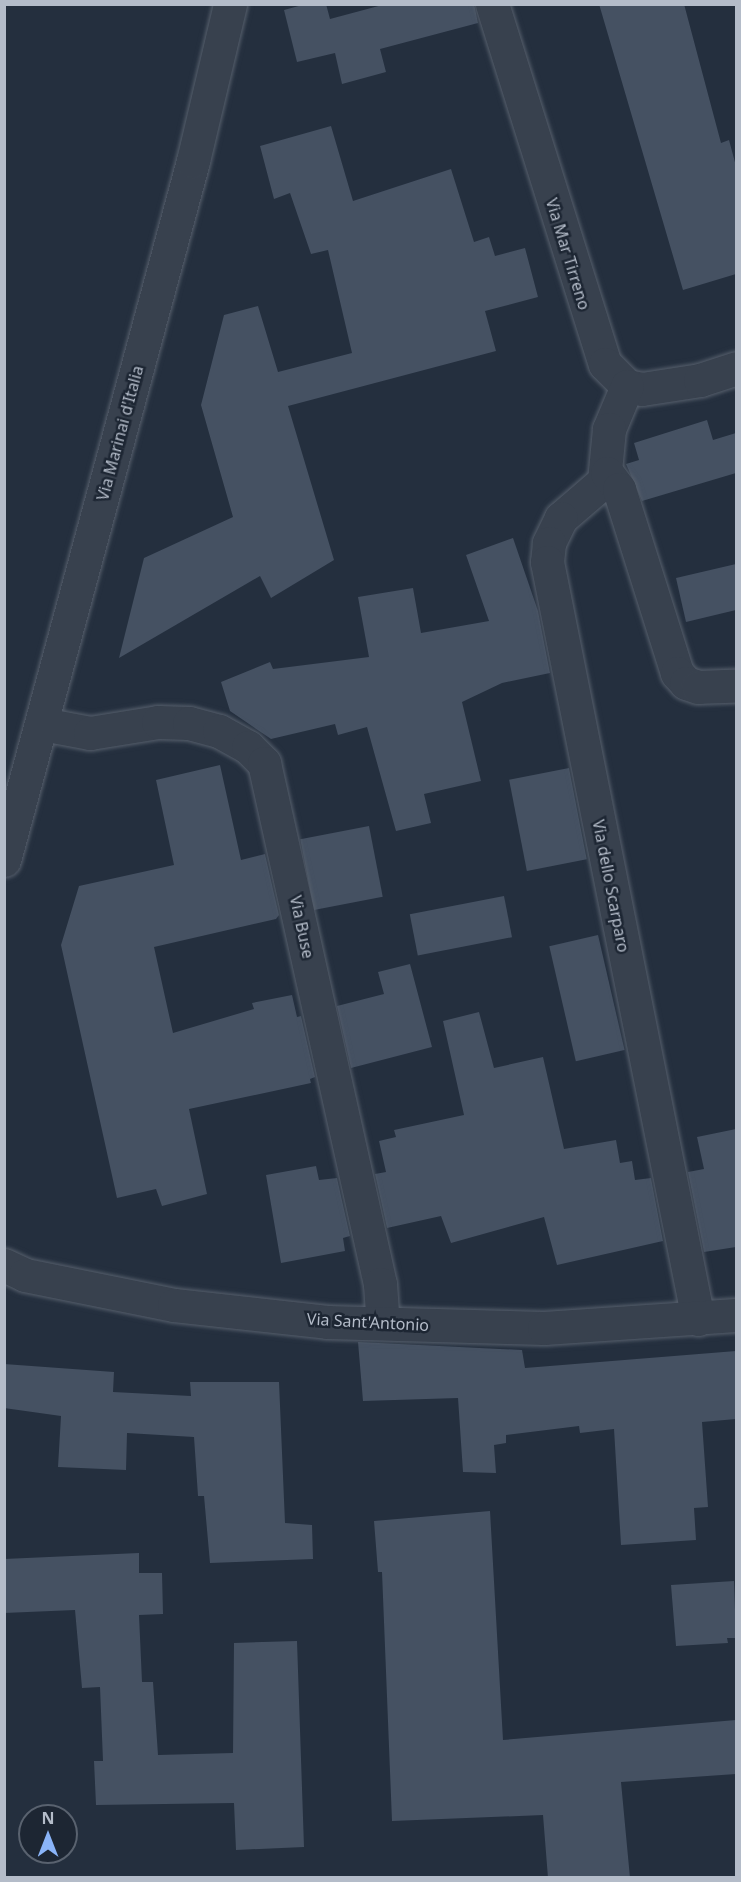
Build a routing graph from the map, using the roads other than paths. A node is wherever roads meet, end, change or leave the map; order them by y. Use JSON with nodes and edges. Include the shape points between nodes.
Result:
{"nodes":[{"id":1,"x":230,"y":4,"type":"edge"},
{"id":2,"x":492,"y":4,"type":"edge"},
{"id":3,"x":736,"y":368,"type":"edge"},
{"id":4,"x":627,"y":386,"type":"junction"},
{"id":5,"x":607,"y":473,"type":"junction"},
{"id":6,"x":736,"y":686,"type":"edge"},
{"id":7,"x":42,"y":724,"type":"junction"},
{"id":8,"x":10,"y":815,"type":"edge"},
{"id":9,"x":4,"y":860,"type":"edge"},
{"id":10,"x":4,"y":1265,"type":"edge"},
{"id":11,"x":736,"y":1315,"type":"edge"},
{"id":12,"x":698,"y":1320,"type":"junction"},
{"id":13,"x":382,"y":1323,"type":"junction"}],
"edges":[{"from":1,"to":7,"type":"street","name":"Via Marinai d'Italia","via":[[194,161]]},
{"from":2,"to":4,"type":"street","name":"Via Mar Tirreno","via":[[593,334],[605,364]]},
{"from":3,"to":4,"type":"street","via":[[664,388]]},
{"from":4,"to":5,"type":"street","via":[[609,429]]},
{"from":5,"to":6,"type":"street","via":[[619,489],[677,673],[692,686]]},
{"from":5,"to":12,"type":"street","name":"Via dello Scarparo","via":[[599,486],[556,526],[547,552],[548,572]]},
{"from":7,"to":8,"type":"street","name":"Via Marinai d'Italia"},
{"from":7,"to":13,"type":"street","name":"Via Buse","via":[[90,733],[158,722],[189,723],[219,731],[248,747],[264,763],[380,1284]]},
{"from":8,"to":9,"type":"street","name":"Via Marinai d'Italia"},
{"from":10,"to":13,"type":"street","name":"Via Sant'Antonio","via":[[25,1275],[174,1305],[327,1322]]},
{"from":11,"to":12,"type":"street","name":"Via Sant'Antonio"},
{"from":12,"to":13,"type":"street","name":"Via Sant'Antonio","via":[[544,1328]]}]}
